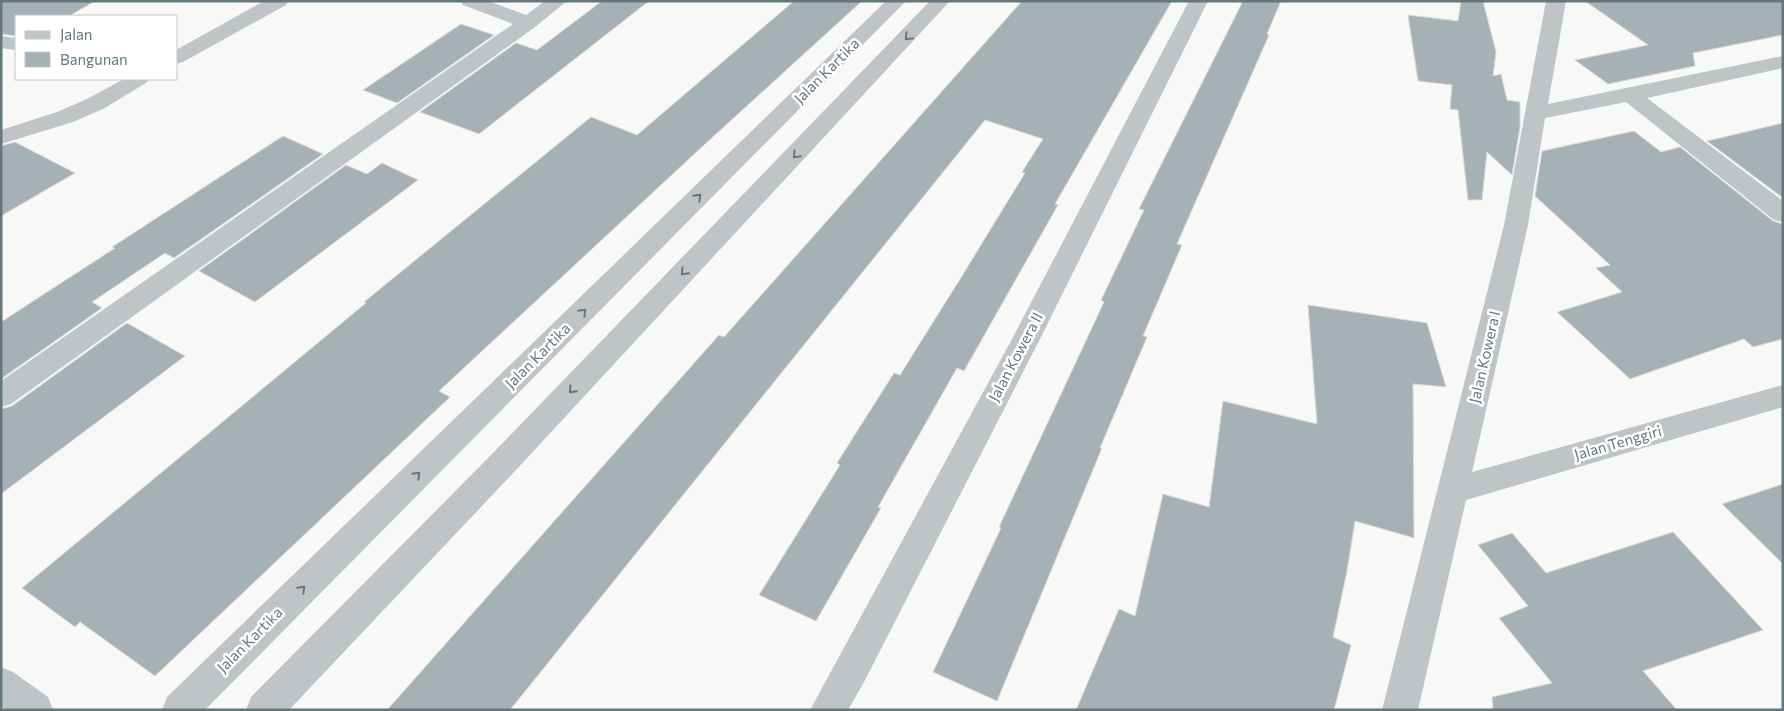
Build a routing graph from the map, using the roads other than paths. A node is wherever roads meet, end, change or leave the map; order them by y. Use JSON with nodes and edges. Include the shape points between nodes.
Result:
{"nodes":[{"id":1,"x":278,"y":1,"type":"edge"},
{"id":2,"x":470,"y":1,"type":"edge"},
{"id":3,"x":558,"y":1,"type":"edge"},
{"id":4,"x":897,"y":1,"type":"edge"},
{"id":5,"x":941,"y":1,"type":"edge"},
{"id":6,"x":1199,"y":1,"type":"edge"},
{"id":7,"x":1556,"y":1,"type":"edge"},
{"id":8,"x":528,"y":22,"type":"junction"},
{"id":9,"x":1,"y":42,"type":"edge"},
{"id":10,"x":15,"y":44,"type":"edge"},
{"id":11,"x":178,"y":57,"type":"edge"},
{"id":12,"x":1783,"y":62,"type":"edge"},
{"id":13,"x":137,"y":80,"type":"edge"},
{"id":14,"x":1630,"y":95,"type":"junction"},
{"id":15,"x":1535,"y":113,"type":"junction"},
{"id":16,"x":1,"y":137,"type":"edge"},
{"id":17,"x":1783,"y":214,"type":"edge"},
{"id":18,"x":1,"y":396,"type":"edge"},
{"id":19,"x":1783,"y":396,"type":"edge"},
{"id":20,"x":1454,"y":490,"type":"junction"},
{"id":21,"x":1,"y":684,"type":"edge"},
{"id":22,"x":34,"y":710,"type":"edge"},
{"id":23,"x":180,"y":710,"type":"edge"},
{"id":24,"x":264,"y":710,"type":"edge"},
{"id":25,"x":828,"y":710,"type":"edge"},
{"id":26,"x":1400,"y":710,"type":"edge"}],
"edges":[{"from":1,"to":11,"type":"street"},
{"from":2,"to":8,"type":"street"},
{"from":3,"to":8,"type":"street"},
{"from":23,"to":4,"type":"street","name":"Jalan Kartika","one_way":true},
{"from":5,"to":24,"type":"street","one_way":true},
{"from":6,"to":25,"type":"street","name":"Jalan Kowera II","via":[[857,661]]},
{"from":7,"to":15,"type":"street","name":"Jalan Kowera I"},
{"from":8,"to":18,"type":"street"},
{"from":9,"to":10,"type":"street"},
{"from":12,"to":14,"type":"street"},
{"from":13,"to":16,"type":"street","via":[[65,117]]},
{"from":14,"to":15,"type":"street"},
{"from":14,"to":17,"type":"street"},
{"from":15,"to":20,"type":"street","name":"Jalan Kowera I","via":[[1516,225]]},
{"from":19,"to":20,"type":"street","name":"Jalan Tenggiri"},
{"from":20,"to":26,"type":"street","name":"Jalan Kowera I"},
{"from":21,"to":22,"type":"street"}]}
